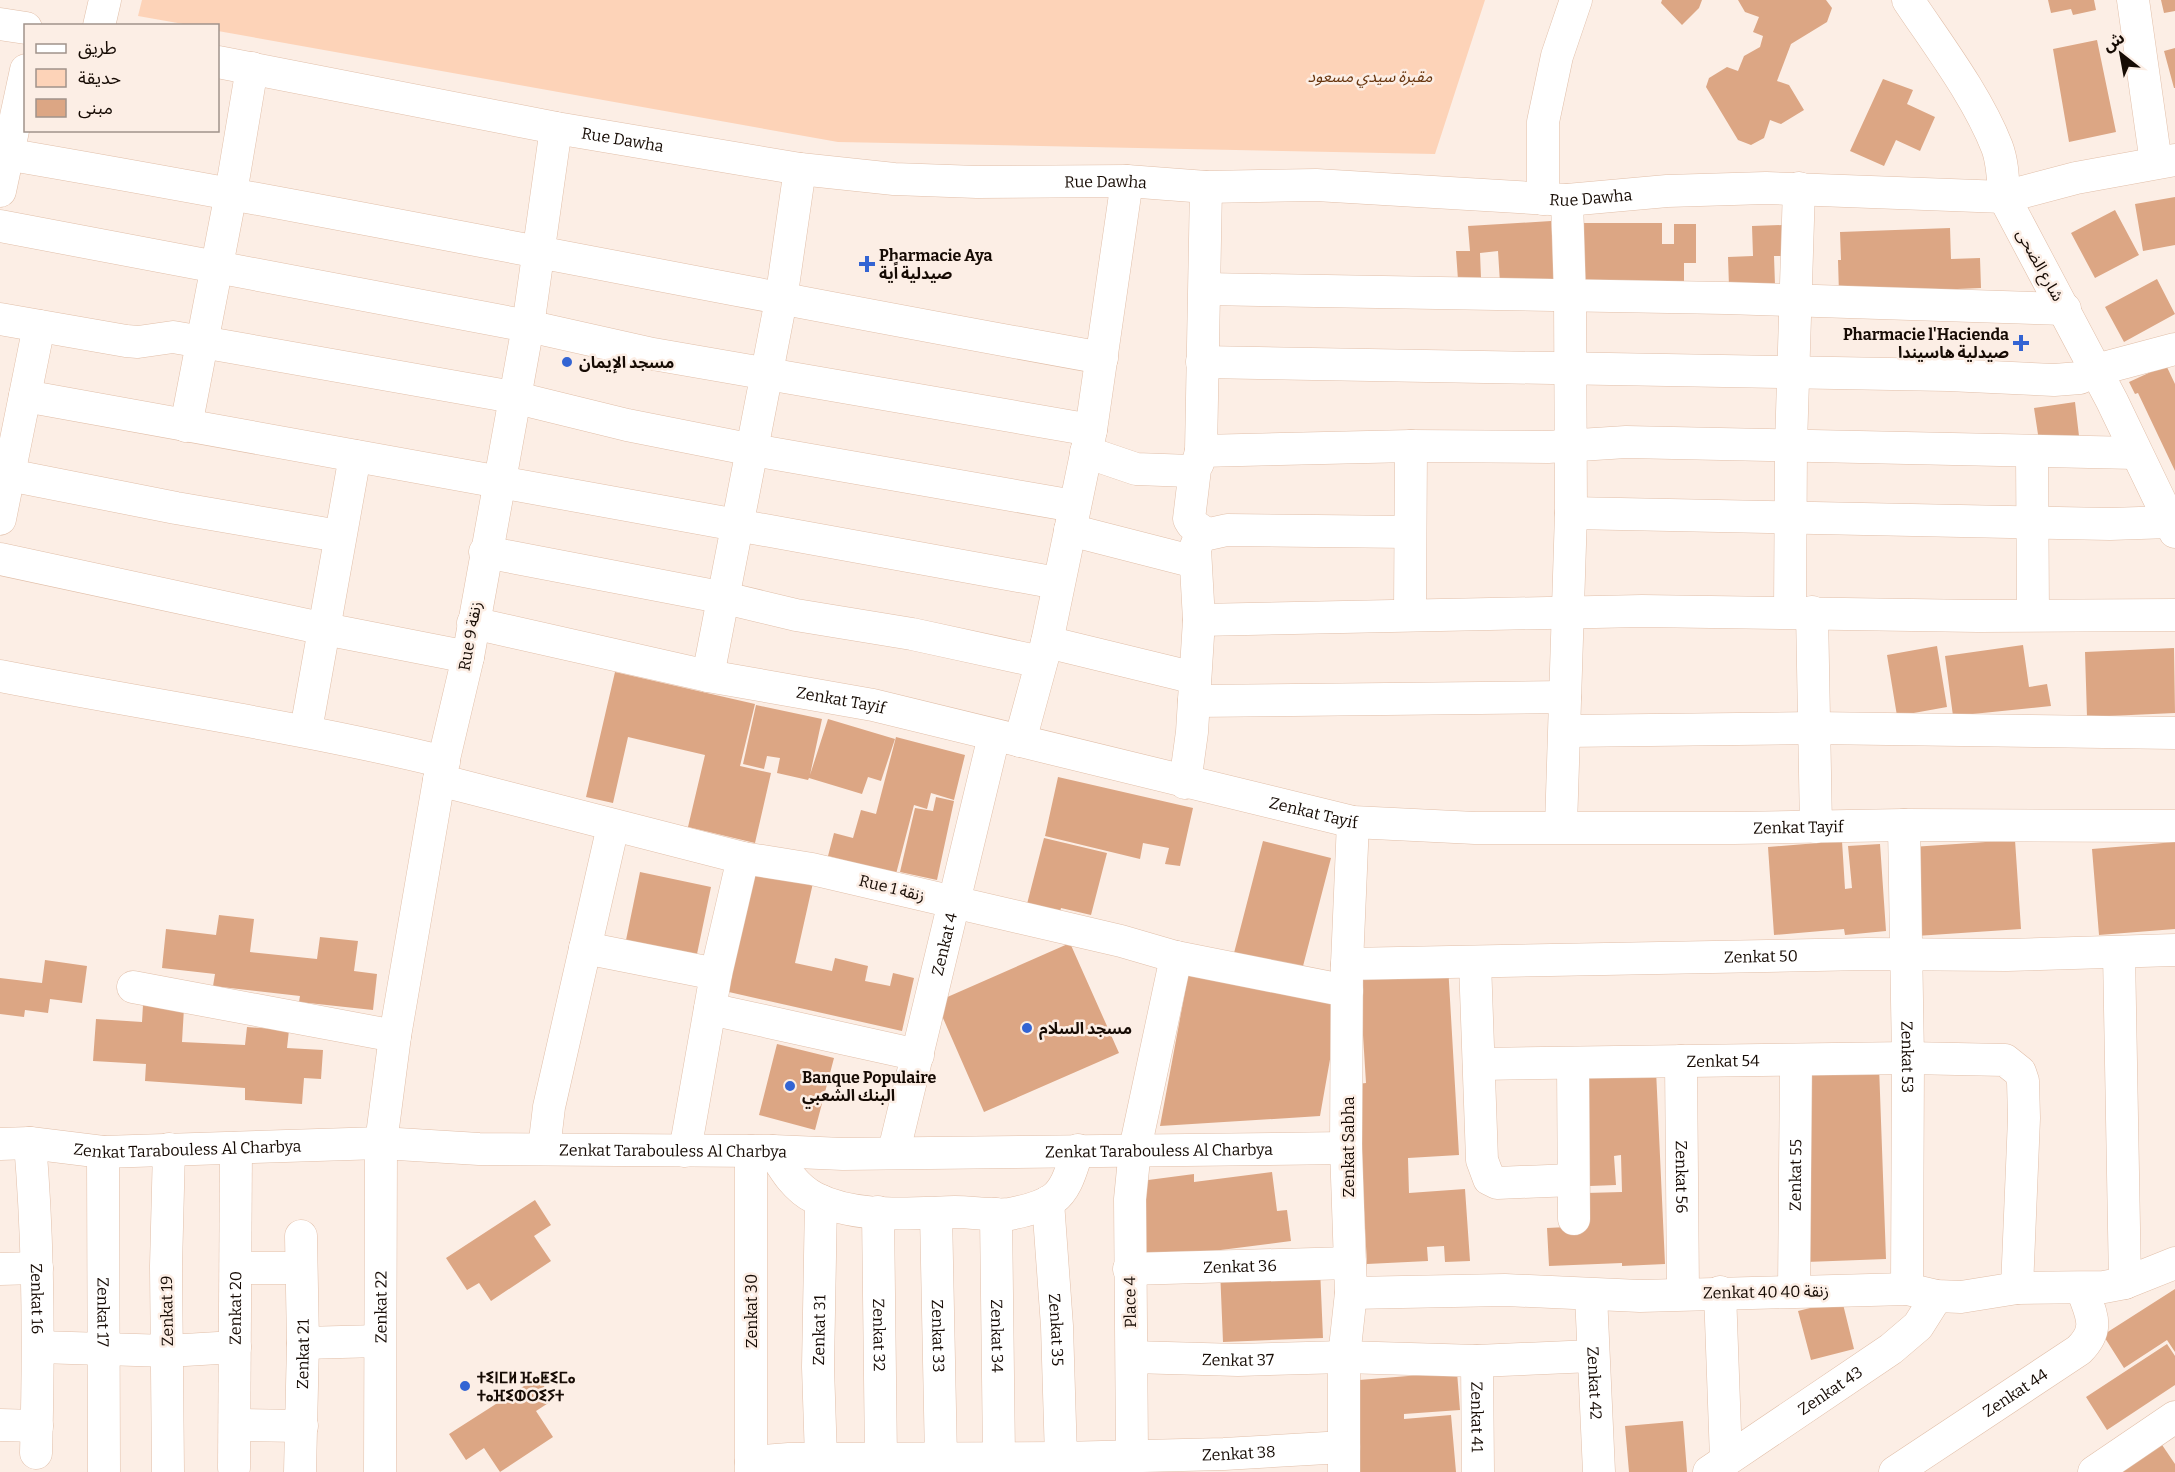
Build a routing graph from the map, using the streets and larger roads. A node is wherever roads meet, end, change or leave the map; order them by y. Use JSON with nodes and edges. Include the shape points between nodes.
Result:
{"nodes":[{"id":1,"x":105,"y":0,"type":"edge"},
{"id":2,"x":1576,"y":0,"type":"edge"},
{"id":3,"x":1908,"y":0,"type":"edge"},
{"id":4,"x":2133,"y":0,"type":"edge"},
{"id":5,"x":0,"y":24,"type":"edge"},
{"id":6,"x":99,"y":24,"type":"edge"},
{"id":7,"x":24,"y":28,"type":"edge"},
{"id":8,"x":219,"y":62,"type":"edge"},
{"id":9,"x":252,"y":68,"type":"junction"},
{"id":10,"x":24,"y":78,"type":"edge"},
{"id":11,"x":556,"y":128,"type":"junction"},
{"id":12,"x":4,"y":153,"type":"edge"},
{"id":13,"x":2166,"y":161,"type":"edge"},
{"id":14,"x":800,"y":169,"type":"junction"},
{"id":15,"x":1128,"y":181,"type":"junction"},
{"id":16,"x":1206,"y":187,"type":"junction"},
{"id":17,"x":1799,"y":188,"type":"junction"},
{"id":18,"x":0,"y":191,"type":"edge"},
{"id":19,"x":231,"y":193,"type":"junction"},
{"id":20,"x":2004,"y":197,"type":"junction"},
{"id":21,"x":1555,"y":200,"type":"junction"},
{"id":22,"x":0,"y":226,"type":"edge"},
{"id":23,"x":539,"y":253,"type":"junction"},
{"id":24,"x":217,"y":267,"type":"junction"},
{"id":25,"x":1204,"y":289,"type":"junction"},
{"id":26,"x":1570,"y":298,"type":"junction"},
{"id":27,"x":781,"y":300,"type":"junction"},
{"id":28,"x":1794,"y":301,"type":"junction"},
{"id":29,"x":2065,"y":309,"type":"junction"},
{"id":30,"x":0,"y":319,"type":"edge"},
{"id":31,"x":39,"y":326,"type":"junction"},
{"id":32,"x":528,"y":326,"type":"junction"},
{"id":33,"x":202,"y":342,"type":"junction"},
{"id":34,"x":2175,"y":349,"type":"edge"},
{"id":35,"x":1102,"y":358,"type":"junction"},
{"id":36,"x":1202,"y":362,"type":"junction"},
{"id":37,"x":1571,"y":370,"type":"junction"},
{"id":38,"x":2096,"y":370,"type":"junction"},
{"id":39,"x":766,"y":373,"type":"junction"},
{"id":40,"x":1793,"y":373,"type":"junction"},
{"id":41,"x":25,"y":396,"type":"junction"},
{"id":42,"x":513,"y":397,"type":"junction"},
{"id":43,"x":186,"y":426,"type":"junction"},
{"id":44,"x":1088,"y":441,"type":"junction"},
{"id":45,"x":1570,"y":445,"type":"junction"},
{"id":46,"x":1791,"y":445,"type":"junction"},
{"id":47,"x":1411,"y":446,"type":"junction"},
{"id":48,"x":753,"y":450,"type":"junction"},
{"id":49,"x":2032,"y":452,"type":"junction"},
{"id":50,"x":2135,"y":453,"type":"junction"},
{"id":51,"x":355,"y":456,"type":"junction"},
{"id":52,"x":1198,"y":460,"type":"junction"},
{"id":53,"x":9,"y":475,"type":"junction"},
{"id":54,"x":498,"y":482,"type":"junction"},
{"id":55,"x":1571,"y":513,"type":"junction"},
{"id":56,"x":1791,"y":517,"type":"junction"},
{"id":57,"x":1072,"y":518,"type":"junction"},
{"id":58,"x":0,"y":519,"type":"edge"},
{"id":59,"x":2034,"y":520,"type":"junction"},
{"id":60,"x":737,"y":526,"type":"junction"},
{"id":61,"x":2172,"y":527,"type":"edge"},
{"id":62,"x":1410,"y":532,"type":"junction"},
{"id":63,"x":1205,"y":533,"type":"junction"},
{"id":64,"x":339,"y":536,"type":"junction"},
{"id":65,"x":485,"y":552,"type":"junction"},
{"id":66,"x":0,"y":559,"type":"edge"},
{"id":67,"x":1195,"y":562,"type":"junction"},
{"id":68,"x":1057,"y":583,"type":"junction"},
{"id":69,"x":725,"y":598,"type":"junction"},
{"id":70,"x":1801,"y":612,"type":"junction"},
{"id":71,"x":1566,"y":613,"type":"junction"},
{"id":72,"x":1410,"y":615,"type":"junction"},
{"id":73,"x":2033,"y":615,"type":"junction"},
{"id":74,"x":2175,"y":615,"type":"edge"},
{"id":75,"x":1199,"y":620,"type":"junction"},
{"id":76,"x":473,"y":623,"type":"junction"},
{"id":77,"x":326,"y":629,"type":"junction"},
{"id":78,"x":1044,"y":652,"type":"junction"},
{"id":79,"x":468,"y":657,"type":"junction"},
{"id":80,"x":0,"y":676,"type":"edge"},
{"id":81,"x":708,"y":676,"type":"junction"},
{"id":82,"x":1195,"y":690,"type":"junction"},
{"id":83,"x":1565,"y":697,"type":"junction"},
{"id":84,"x":1814,"y":728,"type":"junction"},
{"id":85,"x":306,"y":730,"type":"junction"},
{"id":86,"x":1565,"y":731,"type":"junction"},
{"id":87,"x":2175,"y":733,"type":"edge"},
{"id":88,"x":1007,"y":739,"type":"junction"},
{"id":89,"x":442,"y":771,"type":"junction"},
{"id":90,"x":1185,"y":783,"type":"junction"},
{"id":91,"x":1353,"y":822,"type":"junction"},
{"id":92,"x":1904,"y":825,"type":"junction"},
{"id":93,"x":613,"y":826,"type":"junction"},
{"id":94,"x":1561,"y":826,"type":"junction"},
{"id":95,"x":2175,"y":826,"type":"edge"},
{"id":96,"x":1816,"y":827,"type":"junction"},
{"id":97,"x":743,"y":858,"type":"junction"},
{"id":98,"x":955,"y":904,"type":"junction"},
{"id":99,"x":585,"y":948,"type":"junction"},
{"id":100,"x":2175,"y":950,"type":"edge"},
{"id":101,"x":2118,"y":953,"type":"junction"},
{"id":102,"x":1906,"y":954,"type":"junction"},
{"id":103,"x":1176,"y":957,"type":"junction"},
{"id":104,"x":1475,"y":962,"type":"junction"},
{"id":105,"x":716,"y":974,"type":"junction"},
{"id":106,"x":1347,"y":977,"type":"junction"},
{"id":107,"x":133,"y":987,"type":"dead end"},
{"id":108,"x":710,"y":1010,"type":"junction"},
{"id":109,"x":395,"y":1036,"type":"junction"},
{"id":110,"x":918,"y":1055,"type":"junction"},
{"id":111,"x":1908,"y":1058,"type":"junction"},
{"id":112,"x":1796,"y":1060,"type":"junction"},
{"id":113,"x":1681,"y":1061,"type":"junction"},
{"id":114,"x":1573,"y":1063,"type":"junction"},
{"id":115,"x":1479,"y":1065,"type":"junction"},
{"id":116,"x":15,"y":1143,"type":"edge"},
{"id":117,"x":381,"y":1143,"type":"junction"},
{"id":118,"x":236,"y":1148,"type":"junction"},
{"id":119,"x":1346,"y":1148,"type":"junction"},
{"id":120,"x":169,"y":1149,"type":"junction"},
{"id":121,"x":544,"y":1149,"type":"junction"},
{"id":122,"x":1135,"y":1149,"type":"junction"},
{"id":123,"x":1078,"y":1150,"type":"junction"},
{"id":124,"x":685,"y":1151,"type":"junction"},
{"id":125,"x":762,"y":1151,"type":"junction"},
{"id":126,"x":894,"y":1151,"type":"junction"},
{"id":127,"x":103,"y":1152,"type":"junction"},
{"id":128,"x":1573,"y":1180,"type":"junction"},
{"id":129,"x":821,"y":1201,"type":"junction"},
{"id":130,"x":1048,"y":1202,"type":"junction"},
{"id":131,"x":878,"y":1212,"type":"junction"},
{"id":132,"x":936,"y":1213,"type":"junction"},
{"id":133,"x":996,"y":1214,"type":"junction"},
{"id":134,"x":1574,"y":1219,"type":"dead end"},
{"id":135,"x":301,"y":1236,"type":"dead end"},
{"id":136,"x":2175,"y":1263,"type":"edge"},
{"id":137,"x":37,"y":1268,"type":"junction"},
{"id":138,"x":236,"y":1268,"type":"junction"},
{"id":139,"x":301,"y":1268,"type":"junction"},
{"id":140,"x":0,"y":1269,"type":"edge"},
{"id":141,"x":1130,"y":1269,"type":"junction"},
{"id":142,"x":1351,"y":1278,"type":"junction"},
{"id":143,"x":2125,"y":1283,"type":"junction"},
{"id":144,"x":2017,"y":1288,"type":"junction"},
{"id":145,"x":2082,"y":1289,"type":"junction"},
{"id":146,"x":1794,"y":1291,"type":"junction"},
{"id":147,"x":1720,"y":1292,"type":"junction"},
{"id":148,"x":1683,"y":1293,"type":"junction"},
{"id":149,"x":1922,"y":1293,"type":"junction"},
{"id":150,"x":1591,"y":1295,"type":"junction"},
{"id":151,"x":380,"y":1341,"type":"junction"},
{"id":152,"x":303,"y":1343,"type":"junction"},
{"id":153,"x":39,"y":1347,"type":"junction"},
{"id":154,"x":235,"y":1347,"type":"junction"},
{"id":155,"x":104,"y":1350,"type":"junction"},
{"id":156,"x":168,"y":1351,"type":"junction"},
{"id":157,"x":1592,"y":1356,"type":"junction"},
{"id":158,"x":1131,"y":1357,"type":"junction"},
{"id":159,"x":1344,"y":1357,"type":"junction"},
{"id":160,"x":1477,"y":1361,"type":"junction"},
{"id":161,"x":0,"y":1425,"type":"edge"},
{"id":162,"x":235,"y":1425,"type":"junction"},
{"id":163,"x":302,"y":1426,"type":"junction"},
{"id":164,"x":2172,"y":1427,"type":"edge"},
{"id":165,"x":999,"y":1457,"type":"junction"},
{"id":166,"x":1061,"y":1458,"type":"junction"},
{"id":167,"x":941,"y":1459,"type":"junction"},
{"id":168,"x":1344,"y":1459,"type":"edge"},
{"id":169,"x":820,"y":1460,"type":"junction"},
{"id":170,"x":881,"y":1460,"type":"junction"},
{"id":171,"x":1149,"y":1460,"type":"edge"},
{"id":172,"x":1938,"y":1460,"type":"edge"},
{"id":173,"x":1718,"y":1466,"type":"edge"},
{"id":174,"x":751,"y":1467,"type":"edge"},
{"id":175,"x":234,"y":1468,"type":"dead end"},
{"id":176,"x":104,"y":1472,"type":"edge"},
{"id":177,"x":168,"y":1472,"type":"edge"},
{"id":178,"x":300,"y":1472,"type":"edge"},
{"id":179,"x":380,"y":1472,"type":"edge"},
{"id":180,"x":1478,"y":1472,"type":"edge"},
{"id":181,"x":1599,"y":1472,"type":"edge"},
{"id":182,"x":1895,"y":1472,"type":"edge"},
{"id":183,"x":2094,"y":1472,"type":"edge"}],
"edges":[{"from":1,"to":6,"type":"street"},
{"from":2,"to":21,"type":"street","via":[[1557,56],[1543,122]]},
{"from":3,"to":20,"type":"street","name":"شارع الضحى","via":[[1950,63],[1996,147]]},
{"from":4,"to":13,"type":"street"},
{"from":5,"to":7,"type":"street"},
{"from":8,"to":9,"type":"street","name":"Rue Dawha"},
{"from":9,"to":11,"type":"street","name":"Rue Dawha"},
{"from":9,"to":19,"type":"street"},
{"from":10,"to":12,"type":"street"},
{"from":11,"to":14,"type":"street","name":"Rue Dawha"},
{"from":11,"to":23,"type":"street","name":"Rue 9 زنقة"},
{"from":12,"to":18,"type":"street"},
{"from":12,"to":19,"type":"street"},
{"from":13,"to":20,"type":"street","name":"Rue Dawha"},
{"from":14,"to":15,"type":"street","name":"Rue Dawha","via":[[906,179]]},
{"from":14,"to":27,"type":"street"},
{"from":15,"to":16,"type":"street","name":"Rue Dawha"},
{"from":15,"to":35,"type":"street","name":"Zenkat 4"},
{"from":16,"to":21,"type":"street","name":"Rue Dawha","via":[[1316,185]]},
{"from":16,"to":25,"type":"street"},
{"from":17,"to":20,"type":"street","name":"Rue Dawha"},
{"from":17,"to":21,"type":"street","name":"Rue Dawha","via":[[1667,191]]},
{"from":17,"to":28,"type":"street"},
{"from":19,"to":23,"type":"street"},
{"from":19,"to":24,"type":"street"},
{"from":20,"to":29,"type":"street","name":"شارع الضحى"},
{"from":21,"to":26,"type":"street"},
{"from":22,"to":24,"type":"street"},
{"from":23,"to":27,"type":"street"},
{"from":23,"to":32,"type":"street","name":"Rue 9 زنقة"},
{"from":24,"to":32,"type":"street"},
{"from":24,"to":33,"type":"street"},
{"from":25,"to":26,"type":"street"},
{"from":25,"to":36,"type":"street"},
{"from":26,"to":28,"type":"street"},
{"from":26,"to":37,"type":"street"},
{"from":27,"to":35,"type":"street"},
{"from":27,"to":39,"type":"street"},
{"from":28,"to":29,"type":"street"},
{"from":28,"to":40,"type":"street"},
{"from":29,"to":38,"type":"street","name":"شارع الضحى"},
{"from":30,"to":31,"type":"street"},
{"from":31,"to":33,"type":"street","via":[[138,342],[174,338]]},
{"from":31,"to":41,"type":"street"},
{"from":32,"to":39,"type":"street","via":[[653,354]]},
{"from":32,"to":42,"type":"street","name":"Rue 9 زنقة"},
{"from":33,"to":42,"type":"street"},
{"from":33,"to":43,"type":"street"},
{"from":34,"to":38,"type":"street"},
{"from":35,"to":44,"type":"street","name":"Zenkat 4"},
{"from":36,"to":37,"type":"street"},
{"from":36,"to":52,"type":"street"},
{"from":37,"to":40,"type":"street"},
{"from":37,"to":45,"type":"street"},
{"from":38,"to":40,"type":"street","via":[[2080,378],[2054,380]]},
{"from":38,"to":50,"type":"street","name":"شارع الضحى"},
{"from":39,"to":44,"type":"street"},
{"from":39,"to":48,"type":"street"},
{"from":40,"to":46,"type":"street"},
{"from":41,"to":43,"type":"street"},
{"from":41,"to":53,"type":"street"},
{"from":42,"to":48,"type":"street"},
{"from":42,"to":54,"type":"street","name":"Rue 9 زنقة"},
{"from":43,"to":51,"type":"street"},
{"from":44,"to":52,"type":"street","via":[[1136,469],[1191,471]]},
{"from":44,"to":57,"type":"street","name":"Zenkat 4"},
{"from":45,"to":46,"type":"street"},
{"from":45,"to":47,"type":"street"},
{"from":45,"to":55,"type":"street"},
{"from":46,"to":49,"type":"street"},
{"from":46,"to":56,"type":"street"},
{"from":47,"to":52,"type":"street"},
{"from":47,"to":62,"type":"street"},
{"from":48,"to":57,"type":"street"},
{"from":48,"to":60,"type":"street"},
{"from":49,"to":50,"type":"street"},
{"from":49,"to":59,"type":"street"},
{"from":50,"to":61,"type":"street","name":"شارع الضحى"},
{"from":51,"to":54,"type":"street"},
{"from":51,"to":64,"type":"street"},
{"from":52,"to":63,"type":"street","via":[[1189,519]]},
{"from":53,"to":58,"type":"street"},
{"from":53,"to":64,"type":"street"},
{"from":54,"to":60,"type":"street"},
{"from":54,"to":65,"type":"street","name":"Rue 9 زنقة"},
{"from":55,"to":56,"type":"street"},
{"from":55,"to":71,"type":"street"},
{"from":56,"to":59,"type":"street"},
{"from":56,"to":70,"type":"street"},
{"from":57,"to":67,"type":"street"},
{"from":57,"to":68,"type":"street","name":"Zenkat 4"},
{"from":59,"to":61,"type":"street"},
{"from":59,"to":73,"type":"street"},
{"from":60,"to":68,"type":"street"},
{"from":60,"to":69,"type":"street"},
{"from":62,"to":63,"type":"street","via":[[1289,529]]},
{"from":62,"to":72,"type":"street"},
{"from":63,"to":67,"type":"street","via":[[1197,540]]},
{"from":64,"to":77,"type":"street"},
{"from":65,"to":69,"type":"street"},
{"from":65,"to":76,"type":"street","name":"Rue 9 زنقة"},
{"from":66,"to":77,"type":"street"},
{"from":67,"to":75,"type":"street"},
{"from":68,"to":78,"type":"street","name":"Zenkat 4"},
{"from":69,"to":78,"type":"street","via":[[796,615]]},
{"from":69,"to":81,"type":"street"},
{"from":70,"to":71,"type":"street"},
{"from":70,"to":73,"type":"street"},
{"from":70,"to":84,"type":"street"},
{"from":71,"to":72,"type":"street"},
{"from":71,"to":83,"type":"street"},
{"from":72,"to":75,"type":"street"},
{"from":73,"to":74,"type":"street"},
{"from":75,"to":82,"type":"street"},
{"from":76,"to":79,"type":"street","name":"Rue 9 زنقة"},
{"from":76,"to":81,"type":"street","name":"Zenkat Tayif"},
{"from":77,"to":79,"type":"street"},
{"from":77,"to":85,"type":"street"},
{"from":78,"to":82,"type":"street"},
{"from":78,"to":88,"type":"street","name":"Zenkat 4"},
{"from":79,"to":89,"type":"street","name":"Rue 9 زنقة"},
{"from":80,"to":85,"type":"street","name":"Rue 1 زنقة"},
{"from":81,"to":88,"type":"street","name":"Zenkat Tayif","via":[[873,705]]},
{"from":82,"to":83,"type":"street"},
{"from":82,"to":90,"type":"street"},
{"from":83,"to":86,"type":"street"},
{"from":84,"to":86,"type":"street"},
{"from":84,"to":87,"type":"street"},
{"from":84,"to":96,"type":"street"},
{"from":85,"to":89,"type":"street","name":"Rue 1 زنقة"},
{"from":86,"to":94,"type":"street"},
{"from":88,"to":90,"type":"street","name":"Zenkat Tayif"},
{"from":88,"to":98,"type":"street","name":"Zenkat 4"},
{"from":89,"to":93,"type":"street","name":"Rue 1 زنقة"},
{"from":89,"to":109,"type":"street","name":"Rue 9 زنقة"},
{"from":90,"to":91,"type":"street","name":"Zenkat Tayif"},
{"from":91,"to":94,"type":"street","name":"Zenkat Tayif","via":[[1475,828]]},
{"from":91,"to":106,"type":"street","name":"Zenkat Sabha"},
{"from":92,"to":95,"type":"street","name":"Zenkat Tayif"},
{"from":92,"to":96,"type":"street","name":"Zenkat Tayif"},
{"from":92,"to":102,"type":"street","name":"Zenkat 53"},
{"from":93,"to":97,"type":"street","name":"Rue 1 زنقة"},
{"from":93,"to":99,"type":"street"},
{"from":94,"to":96,"type":"street","name":"Zenkat Tayif"},
{"from":97,"to":98,"type":"street","name":"Rue 1 زنقة","via":[[812,869]]},
{"from":97,"to":105,"type":"street"},
{"from":98,"to":103,"type":"street","name":"Rue 1 زنقة","via":[[1121,940]]},
{"from":98,"to":110,"type":"street","name":"Zenkat 4"},
{"from":99,"to":105,"type":"street"},
{"from":99,"to":121,"type":"street","via":[[549,1107]]},
{"from":100,"to":101,"type":"street","name":"Zenkat 50"},
{"from":101,"to":102,"type":"street","name":"Zenkat 50"},
{"from":101,"to":143,"type":"street"},
{"from":102,"to":104,"type":"street","name":"Zenkat 50"},
{"from":102,"to":111,"type":"street","name":"Zenkat 53"},
{"from":103,"to":106,"type":"street","name":"Rue 1 زنقة"},
{"from":103,"to":122,"type":"street","name":"Place 4"},
{"from":104,"to":106,"type":"street","name":"Zenkat 50"},
{"from":104,"to":115,"type":"street"},
{"from":105,"to":108,"type":"street"},
{"from":106,"to":119,"type":"street","name":"Zenkat Sabha"},
{"from":107,"to":109,"type":"street"},
{"from":108,"to":110,"type":"street"},
{"from":108,"to":124,"type":"street"},
{"from":109,"to":117,"type":"street","name":"Rue 9 زنقة"},
{"from":110,"to":126,"type":"street","name":"Zenkat 4"},
{"from":111,"to":112,"type":"street","name":"Zenkat 54"},
{"from":111,"to":144,"type":"street","name":"Zenkat 54","via":[[2005,1060],[2020,1072],[2024,1118]]},
{"from":111,"to":149,"type":"street","name":"Zenkat 53"},
{"from":112,"to":113,"type":"street","name":"Zenkat 54"},
{"from":112,"to":146,"type":"street","name":"Zenkat 55"},
{"from":113,"to":114,"type":"street","name":"Zenkat 54"},
{"from":113,"to":148,"type":"street","name":"Zenkat 56"},
{"from":114,"to":115,"type":"street","name":"Zenkat 54"},
{"from":114,"to":128,"type":"street"},
{"from":115,"to":128,"type":"street","via":[[1482,1160],[1489,1179],[1497,1183]]},
{"from":116,"to":127,"type":"street","name":"Zenkat Tarabouless Al Charbya"},
{"from":116,"to":137,"type":"street","name":"Zenkat 16"},
{"from":117,"to":118,"type":"street","name":"Zenkat Tarabouless Al Charbya"},
{"from":117,"to":121,"type":"street","name":"Zenkat Tarabouless Al Charbya"},
{"from":117,"to":151,"type":"street","name":"Zenkat 22"},
{"from":118,"to":120,"type":"street","name":"Zenkat Tarabouless Al Charbya"},
{"from":118,"to":138,"type":"street","name":"Zenkat 20"},
{"from":119,"to":122,"type":"street","name":"Zenkat Tarabouless Al Charbya"},
{"from":119,"to":142,"type":"street","name":"Zenkat Sabha"},
{"from":120,"to":127,"type":"street","name":"Zenkat Tarabouless Al Charbya"},
{"from":120,"to":156,"type":"street","name":"Zenkat 19"},
{"from":121,"to":124,"type":"street","name":"Zenkat Tarabouless Al Charbya"},
{"from":122,"to":123,"type":"street","name":"Zenkat Tarabouless Al Charbya"},
{"from":122,"to":141,"type":"street","name":"Place 4"},
{"from":123,"to":126,"type":"street","name":"Zenkat Tarabouless Al Charbya"},
{"from":123,"to":130,"type":"street","via":[[1065,1185]]},
{"from":124,"to":125,"type":"street","name":"Zenkat Tarabouless Al Charbya"},
{"from":125,"to":126,"type":"street","name":"Zenkat Tarabouless Al Charbya"},
{"from":125,"to":129,"type":"street"},
{"from":125,"to":174,"type":"street","name":"Zenkat 30"},
{"from":127,"to":155,"type":"street","name":"Zenkat 17"},
{"from":128,"to":134,"type":"street"},
{"from":129,"to":131,"type":"street"},
{"from":129,"to":169,"type":"street","name":"Zenkat 31"},
{"from":130,"to":133,"type":"street"},
{"from":130,"to":166,"type":"street","name":"Zenkat 35"},
{"from":131,"to":132,"type":"street"},
{"from":131,"to":170,"type":"street","name":"Zenkat 32"},
{"from":132,"to":133,"type":"street"},
{"from":132,"to":167,"type":"street","name":"Zenkat 33"},
{"from":133,"to":165,"type":"street","name":"Zenkat 34"},
{"from":135,"to":139,"type":"street","name":"Zenkat 21"},
{"from":136,"to":143,"type":"street","name":"Zenkat 40 زنقة 40"},
{"from":137,"to":140,"type":"street"},
{"from":137,"to":153,"type":"street","name":"Zenkat 16"},
{"from":138,"to":139,"type":"street"},
{"from":138,"to":154,"type":"street","name":"Zenkat 20"},
{"from":139,"to":152,"type":"street","name":"Zenkat 21"},
{"from":141,"to":142,"type":"street","name":"Zenkat 36"},
{"from":141,"to":158,"type":"street","name":"Place 4"},
{"from":142,"to":150,"type":"street","name":"Zenkat 40 زنقة 40"},
{"from":142,"to":159,"type":"street","name":"Zenkat Sabha"},
{"from":143,"to":145,"type":"street","name":"Zenkat 40 زنقة 40"},
{"from":144,"to":145,"type":"street","name":"Zenkat 40 زنقة 40"},
{"from":144,"to":149,"type":"street","name":"Zenkat 40 زنقة 40","via":[[1961,1297]]},
{"from":145,"to":172,"type":"street","name":"Zenkat 44","via":[[2093,1320],[2088,1341]]},
{"from":146,"to":147,"type":"street","name":"Zenkat 40 زنقة 40"},
{"from":146,"to":149,"type":"street","name":"Zenkat 40 زنقة 40"},
{"from":147,"to":148,"type":"street","name":"Zenkat 40 زنقة 40"},
{"from":147,"to":173,"type":"street"},
{"from":148,"to":150,"type":"street","name":"Zenkat 40 زنقة 40"},
{"from":149,"to":173,"type":"street","name":"Zenkat 43","via":[[1918,1326],[1898,1344]]},
{"from":150,"to":157,"type":"street","name":"Zenkat 42"},
{"from":151,"to":152,"type":"street"},
{"from":151,"to":179,"type":"street","name":"Zenkat 22"},
{"from":152,"to":163,"type":"street","name":"Zenkat 21"},
{"from":153,"to":155,"type":"street"},
{"from":153,"to":161,"type":"street","name":"Zenkat 16","via":[[36,1440]]},
{"from":154,"to":156,"type":"street"},
{"from":154,"to":162,"type":"street","name":"Zenkat 20"},
{"from":155,"to":156,"type":"street"},
{"from":155,"to":176,"type":"street","name":"Zenkat 17"},
{"from":156,"to":177,"type":"street","name":"Zenkat 19"},
{"from":157,"to":160,"type":"street","name":"Zenkat 37"},
{"from":157,"to":181,"type":"street","name":"Zenkat 42"},
{"from":158,"to":159,"type":"street","name":"Zenkat 37"},
{"from":158,"to":171,"type":"street","name":"Place 4"},
{"from":159,"to":160,"type":"street","name":"Zenkat 37"},
{"from":159,"to":168,"type":"street","name":"Zenkat Sabha"},
{"from":160,"to":180,"type":"street","name":"Zenkat 41"},
{"from":162,"to":163,"type":"street"},
{"from":162,"to":175,"type":"street","name":"Zenkat 20"},
{"from":163,"to":178,"type":"street","name":"Zenkat 21"},
{"from":164,"to":183,"type":"street"},
{"from":165,"to":166,"type":"street","name":"Zenkat 38"},
{"from":165,"to":167,"type":"street","name":"Zenkat 38"},
{"from":166,"to":171,"type":"street","name":"Zenkat 38"},
{"from":167,"to":170,"type":"street","name":"Zenkat 38"},
{"from":168,"to":171,"type":"street","name":"Zenkat 38","via":[[1224,1454]]},
{"from":169,"to":170,"type":"street","name":"Zenkat 38"},
{"from":169,"to":174,"type":"street","name":"Zenkat 38"},
{"from":172,"to":182,"type":"street","name":"Zenkat 44"}]}
